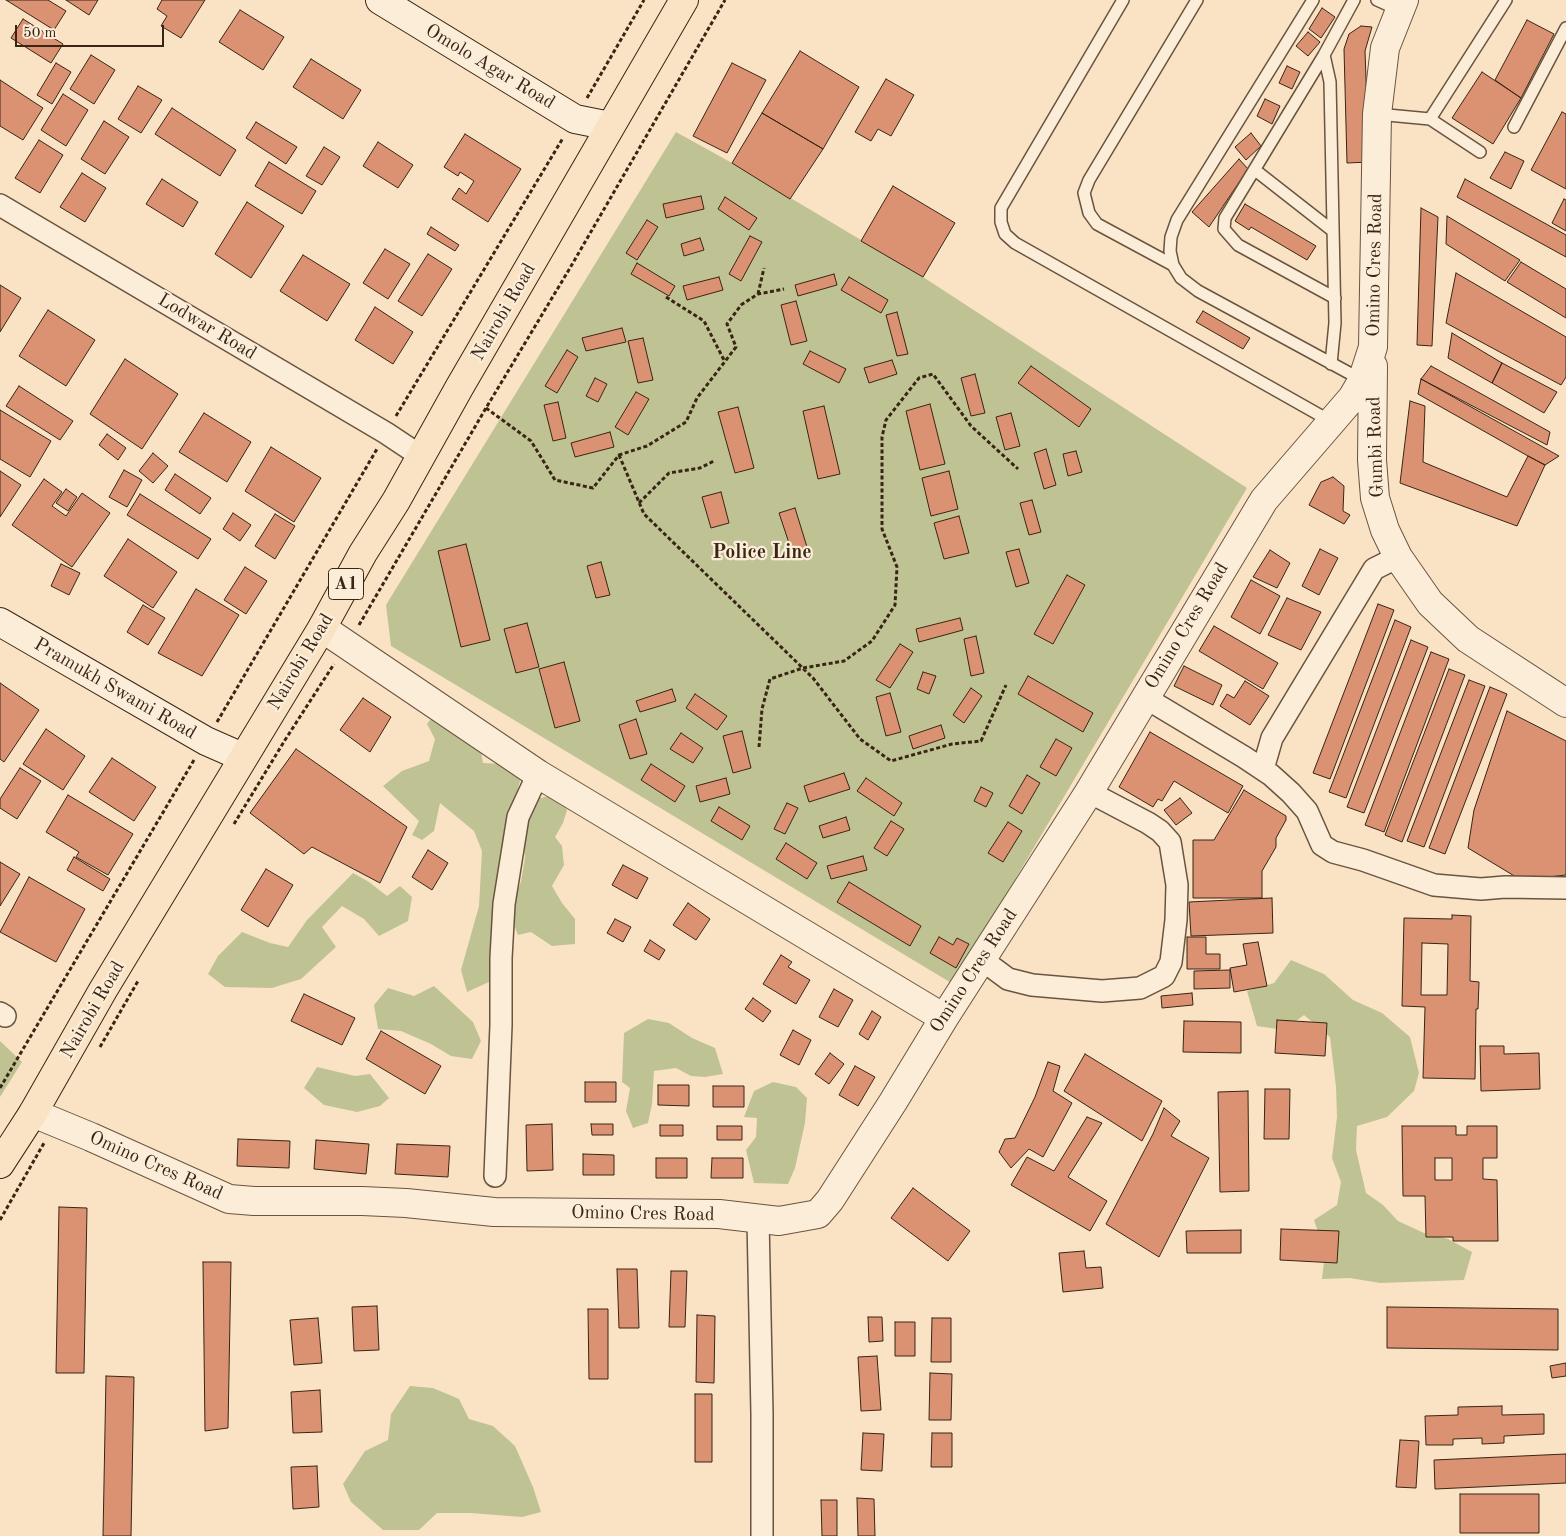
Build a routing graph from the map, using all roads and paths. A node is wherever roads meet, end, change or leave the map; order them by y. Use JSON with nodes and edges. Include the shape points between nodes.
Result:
{"nodes":[{"id":1,"x":380,"y":0,"type":"edge"},
{"id":2,"x":644,"y":0,"type":"edge"},
{"id":3,"x":682,"y":0,"type":"edge"},
{"id":4,"x":725,"y":0,"type":"edge"},
{"id":5,"x":1123,"y":0,"type":"edge"},
{"id":6,"x":1197,"y":0,"type":"edge"},
{"id":7,"x":1313,"y":0,"type":"edge"},
{"id":8,"x":1354,"y":0,"type":"edge"},
{"id":9,"x":1506,"y":0,"type":"edge"},
{"id":10,"x":1393,"y":3,"type":"edge"},
{"id":11,"x":1566,"y":28,"type":"edge"},
{"id":12,"x":1324,"y":55,"type":"junction"},
{"id":13,"x":1377,"y":114,"type":"junction"},
{"id":14,"x":574,"y":119,"type":"junction"},
{"id":15,"x":1430,"y":119,"type":"junction"},
{"id":16,"x":605,"y":125,"type":"junction"},
{"id":17,"x":1514,"y":127,"type":"dead end"},
{"id":18,"x":1480,"y":152,"type":"dead end"},
{"id":19,"x":1255,"y":170,"type":"junction"},
{"id":20,"x":0,"y":205,"type":"edge"},
{"id":21,"x":1333,"y":231,"type":"junction"},
{"id":22,"x":1173,"y":265,"type":"junction"},
{"id":23,"x":764,"y":268,"type":"dead end"},
{"id":24,"x":784,"y":289,"type":"dead end"},
{"id":25,"x":758,"y":294,"type":"junction"},
{"id":26,"x":666,"y":297,"type":"dead end"},
{"id":27,"x":1335,"y":298,"type":"junction"},
{"id":28,"x":1373,"y":347,"type":"junction"},
{"id":29,"x":725,"y":362,"type":"junction"},
{"id":30,"x":1331,"y":364,"type":"junction"},
{"id":31,"x":1362,"y":381,"type":"junction"},
{"id":32,"x":486,"y":408,"type":"junction"},
{"id":33,"x":1332,"y":422,"type":"junction"},
{"id":34,"x":386,"y":433,"type":"junction"},
{"id":35,"x":413,"y":451,"type":"junction"},
{"id":36,"x":619,"y":455,"type":"junction"},
{"id":37,"x":714,"y":462,"type":"dead end"},
{"id":38,"x":1018,"y":469,"type":"dead end"},
{"id":39,"x":639,"y":503,"type":"junction"},
{"id":40,"x":1398,"y":556,"type":"junction"},
{"id":41,"x":0,"y":622,"type":"edge"},
{"id":42,"x":322,"y":628,"type":"junction"},
{"id":43,"x":346,"y":646,"type":"junction"},
{"id":44,"x":803,"y":668,"type":"junction"},
{"id":45,"x":1006,"y":685,"type":"dead end"},
{"id":46,"x":1144,"y":697,"type":"junction"},
{"id":47,"x":1566,"y":703,"type":"edge"},
{"id":48,"x":206,"y":741,"type":"junction"},
{"id":49,"x":759,"y":747,"type":"dead end"},
{"id":50,"x":231,"y":752,"type":"junction"},
{"id":51,"x":1263,"y":770,"type":"junction"},
{"id":52,"x":538,"y":774,"type":"junction"},
{"id":53,"x":1088,"y":792,"type":"junction"},
{"id":54,"x":233,"y":824,"type":"dead end"},
{"id":55,"x":1566,"y":888,"type":"edge"},
{"id":56,"x":981,"y":959,"type":"junction"},
{"id":57,"x":140,"y":978,"type":"dead end"},
{"id":58,"x":944,"y":1018,"type":"junction"},
{"id":59,"x":96,"y":1055,"type":"dead end"},
{"id":60,"x":0,"y":1088,"type":"edge"},
{"id":61,"x":44,"y":1118,"type":"junction"},
{"id":62,"x":0,"y":1152,"type":"edge"},
{"id":63,"x":0,"y":1164,"type":"edge"},
{"id":64,"x":495,"y":1176,"type":"dead end"},
{"id":65,"x":758,"y":1219,"type":"junction"},
{"id":66,"x":0,"y":1220,"type":"edge"},
{"id":67,"x":762,"y":1536,"type":"edge"}],
"edges":[{"from":1,"to":14,"type":"street","name":"Omolo Agar Road"},
{"from":2,"to":14,"type":"path"},
{"from":3,"to":16,"type":"highway","name":"Nairobi Road","number":"A1"},
{"from":3,"to":42,"type":"highway","name":"Nairobi Road","number":"A1"},
{"from":4,"to":32,"type":"path"},
{"from":5,"to":33,"type":"lane","via":[[1001,208],[1000,222],[1005,234],[1015,243]]},
{"from":6,"to":22,"type":"lane","via":[[1089,180],[1084,194],[1089,213],[1098,224]]},
{"from":7,"to":22,"type":"lane","via":[[1177,220],[1171,237]]},
{"from":8,"to":12,"type":"lane"},
{"from":9,"to":15,"type":"lane"},
{"from":10,"to":13,"type":"street","name":"Omino Cres Road"},
{"from":11,"to":17,"type":"lane"},
{"from":12,"to":19,"type":"lane"},
{"from":12,"to":21,"type":"lane","via":[[1330,82]]},
{"from":13,"to":15,"type":"lane"},
{"from":13,"to":28,"type":"street","name":"Omino Cres Road"},
{"from":14,"to":16,"type":"street","name":"Omolo Agar Road"},
{"from":14,"to":34,"type":"path"},
{"from":15,"to":18,"type":"lane"},
{"from":16,"to":35,"type":"highway","name":"Nairobi Road","number":"A1"},
{"from":19,"to":21,"type":"lane"},
{"from":19,"to":27,"type":"lane","via":[[1225,218],[1224,229],[1238,245]]},
{"from":20,"to":34,"type":"street","name":"Lodwar Road"},
{"from":21,"to":27,"type":"lane"},
{"from":22,"to":30,"type":"lane","via":[[1181,278],[1198,291]]},
{"from":23,"to":25,"type":"path"},
{"from":24,"to":25,"type":"path"},
{"from":25,"to":29,"type":"path","via":[[741,305],[728,324],[736,347]]},
{"from":26,"to":29,"type":"path","via":[[704,321]]},
{"from":27,"to":30,"type":"lane"},
{"from":28,"to":31,"type":"street","name":"Omino Cres Road"},
{"from":28,"to":40,"type":"street","name":"Gumbi Road","via":[[1371,417],[1375,498],[1385,530]]},
{"from":29,"to":36,"type":"path","via":[[696,398],[686,422],[647,446]]},
{"from":30,"to":31,"type":"lane"},
{"from":31,"to":33,"type":"street","name":"Omino Cres Road"},
{"from":32,"to":36,"type":"path","via":[[531,441],[555,480],[593,488]]},
{"from":32,"to":43,"type":"path"},
{"from":33,"to":46,"type":"street","name":"Omino Cres Road","via":[[1264,500]]},
{"from":34,"to":35,"type":"street","name":"Lodwar Road"},
{"from":34,"to":48,"type":"path"},
{"from":35,"to":50,"type":"highway","name":"Nairobi Road","number":"A1","via":[[291,662]]},
{"from":36,"to":39,"type":"path"},
{"from":37,"to":39,"type":"path","via":[[700,468],[669,473]]},
{"from":38,"to":44,"type":"path","via":[[971,426],[933,374],[919,378],[886,420],[882,437],[882,529],[897,567],[895,606],[872,641],[844,661]]},
{"from":39,"to":44,"type":"path","via":[[644,514]]},
{"from":40,"to":47,"type":"street","name":"Gumbi Road","via":[[1430,603],[1468,639]]},
{"from":40,"to":51,"type":"street","via":[[1374,569],[1272,738]]},
{"from":41,"to":48,"type":"street","name":"Pramukh Swami Road"},
{"from":42,"to":43,"type":"street"},
{"from":42,"to":61,"type":"highway","name":"Nairobi Road","number":"A1","via":[[103,990]]},
{"from":43,"to":52,"type":"street"},
{"from":43,"to":54,"type":"path"},
{"from":44,"to":45,"type":"path","via":[[860,739],[891,761],[952,744],[981,741]]},
{"from":44,"to":49,"type":"path","via":[[770,679],[762,709]]},
{"from":46,"to":51,"type":"street"},
{"from":46,"to":53,"type":"street","name":"Omino Cres Road"},
{"from":48,"to":50,"type":"street","name":"Pramukh Swami Road"},
{"from":48,"to":60,"type":"path"},
{"from":50,"to":62,"type":"highway","name":"Nairobi Road","number":"A1","via":[[202,807],[93,984]]},
{"from":51,"to":55,"type":"street","via":[[1307,811],[1322,845],[1333,852],[1434,885]]},
{"from":52,"to":58,"type":"street"},
{"from":52,"to":64,"type":"street","via":[[518,817],[504,904]]},
{"from":53,"to":56,"type":"street","name":"Omino Cres Road"},
{"from":53,"to":56,"type":"street","via":[[1148,823],[1170,842],[1176,885],[1176,920],[1171,962],[1164,976],[1140,988],[1102,991],[1032,985],[1008,979]]},
{"from":56,"to":58,"type":"street","name":"Omino Cres Road"},
{"from":57,"to":59,"type":"path"},
{"from":58,"to":65,"type":"street","name":"Omino Cres Road","via":[[893,1102],[818,1214],[779,1221]]},
{"from":61,"to":63,"type":"highway","name":"Nairobi Road","number":"A1"},
{"from":61,"to":65,"type":"street","name":"Omino Cres Road","via":[[229,1199],[406,1203],[494,1212],[719,1214]]},
{"from":61,"to":66,"type":"path"},
{"from":65,"to":67,"type":"street"}]}
